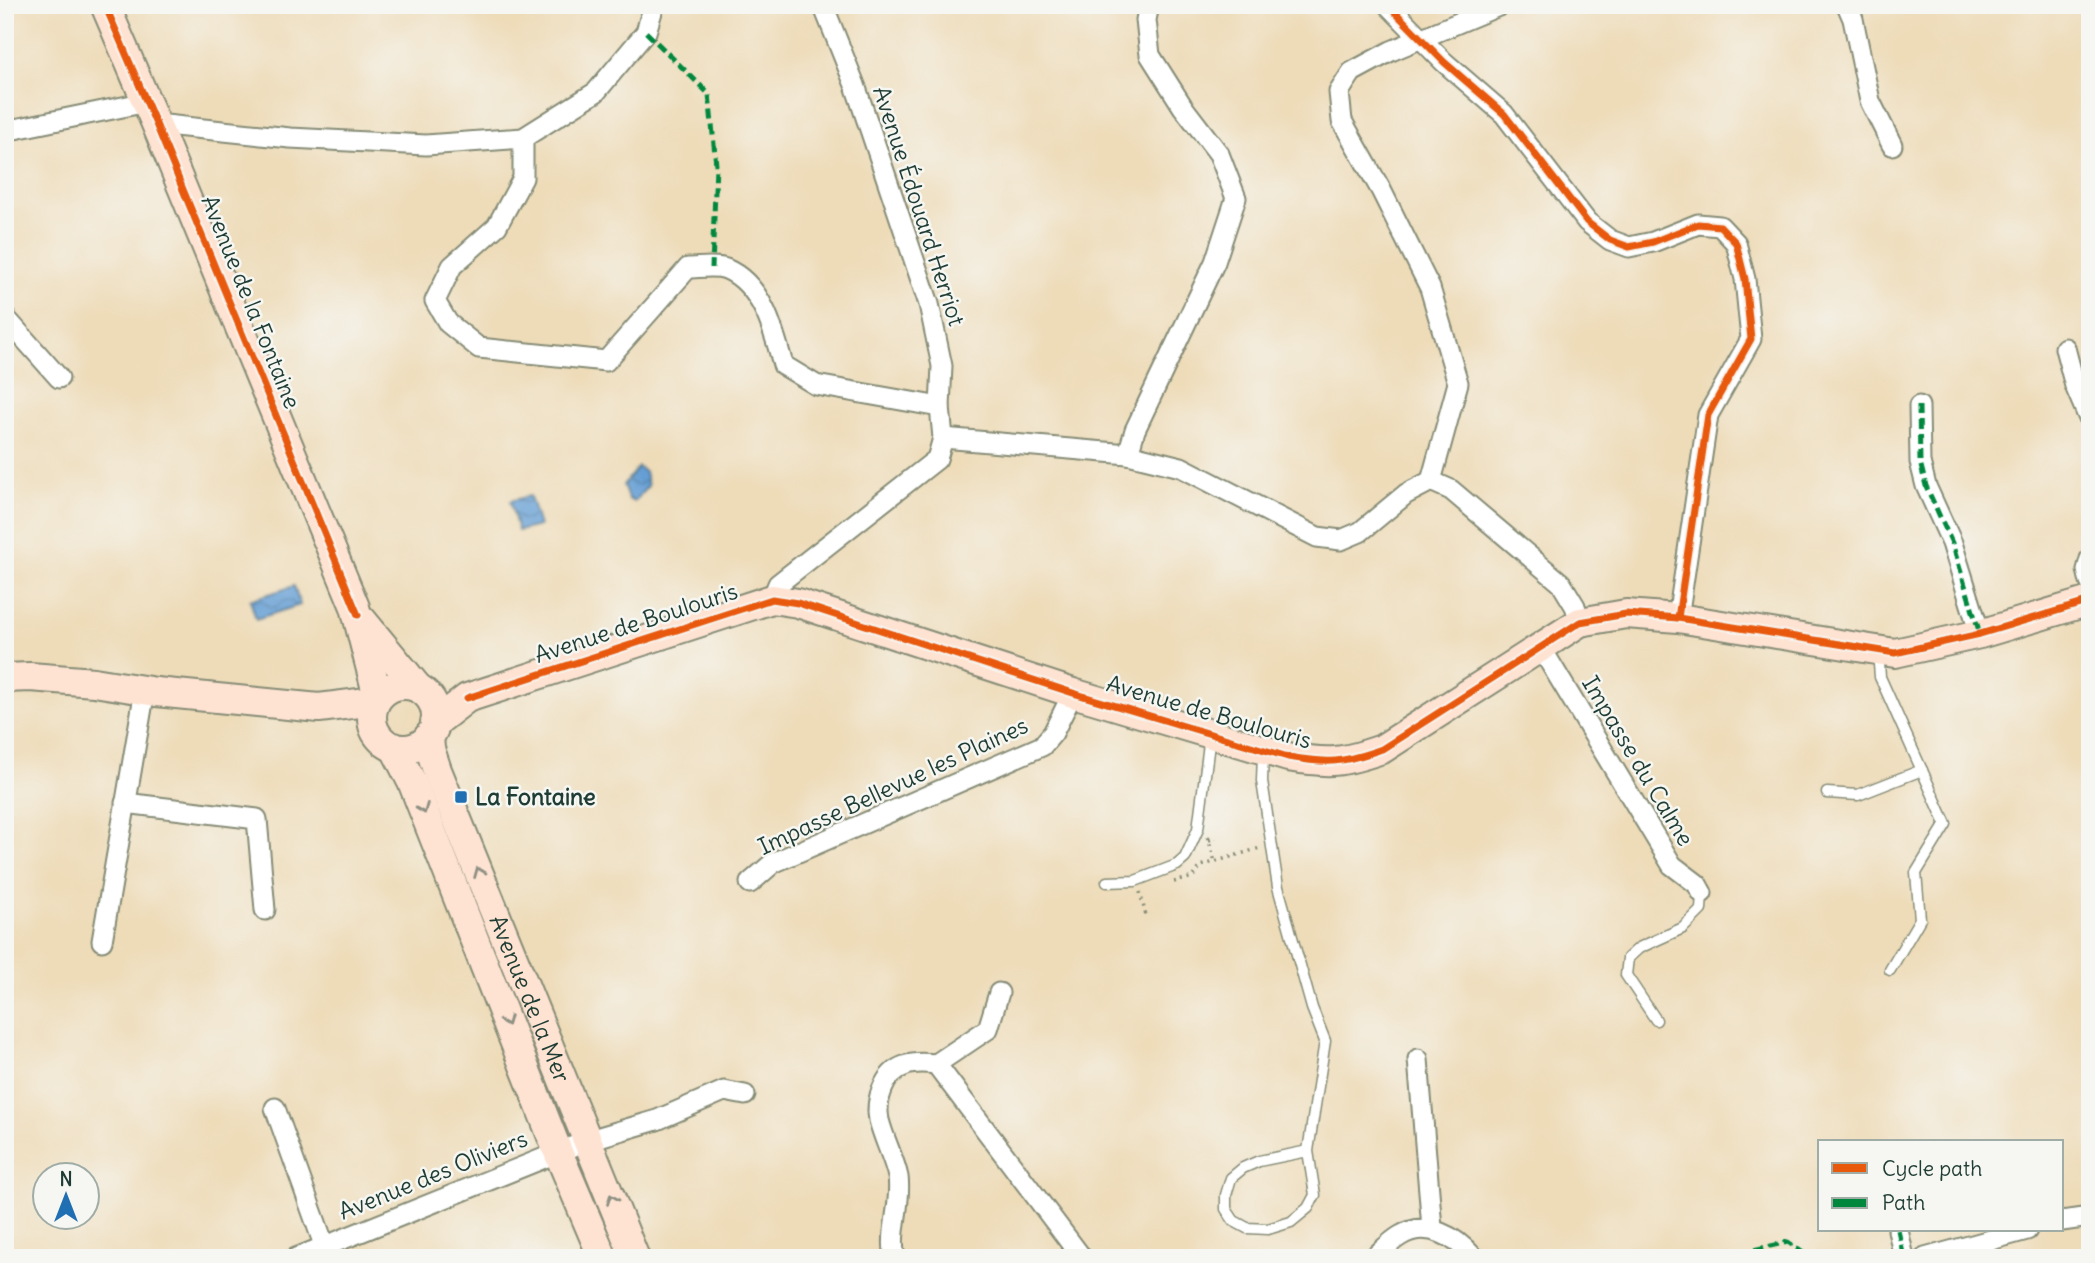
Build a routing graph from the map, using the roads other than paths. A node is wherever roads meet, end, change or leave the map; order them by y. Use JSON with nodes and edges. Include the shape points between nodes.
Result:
{"nodes":[{"id":1,"x":105,"y":5,"type":"edge"},
{"id":2,"x":654,"y":5,"type":"edge"},
{"id":3,"x":823,"y":5,"type":"edge"},
{"id":4,"x":1149,"y":5,"type":"edge"},
{"id":5,"x":1388,"y":5,"type":"edge"},
{"id":6,"x":1501,"y":5,"type":"edge"},
{"id":7,"x":1847,"y":5,"type":"edge"},
{"id":8,"x":1421,"y":39,"type":"junction"},
{"id":9,"x":152,"y":113,"type":"junction"},
{"id":10,"x":5,"y":131,"type":"edge"},
{"id":11,"x":523,"y":138,"type":"junction"},
{"id":12,"x":1892,"y":145,"type":"dead end"},
{"id":13,"x":5,"y":317,"type":"edge"},
{"id":14,"x":2065,"y":348,"type":"dead end"},
{"id":15,"x":59,"y":378,"type":"dead end"},
{"id":16,"x":1919,"y":406,"type":"dead end"},
{"id":17,"x":940,"y":407,"type":"junction"},
{"id":18,"x":2090,"y":421,"type":"edge"},
{"id":19,"x":943,"y":438,"type":"junction"},
{"id":20,"x":1128,"y":454,"type":"junction"},
{"id":21,"x":1431,"y":481,"type":"junction"},
{"id":22,"x":2090,"y":559,"type":"edge"},
{"id":23,"x":2090,"y":582,"type":"edge"},
{"id":24,"x":772,"y":599,"type":"junction"},
{"id":25,"x":2090,"y":601,"type":"edge"},
{"id":26,"x":358,"y":615,"type":"junction"},
{"id":27,"x":1678,"y":618,"type":"junction"},
{"id":28,"x":1580,"y":622,"type":"junction"},
{"id":29,"x":1980,"y":634,"type":"junction"},
{"id":30,"x":1540,"y":646,"type":"junction"},
{"id":31,"x":1878,"y":650,"type":"junction"},
{"id":32,"x":5,"y":678,"type":"edge"},
{"id":33,"x":145,"y":690,"type":"junction"},
{"id":34,"x":423,"y":692,"type":"junction"},
{"id":35,"x":1073,"y":693,"type":"junction"},
{"id":36,"x":467,"y":698,"type":"junction"},
{"id":37,"x":375,"y":709,"type":"junction"},
{"id":38,"x":432,"y":729,"type":"junction"},
{"id":39,"x":1210,"y":734,"type":"junction"},
{"id":40,"x":394,"y":747,"type":"junction"},
{"id":41,"x":1263,"y":750,"type":"junction"},
{"id":42,"x":1922,"y":770,"type":"junction"},
{"id":43,"x":1827,"y":793,"type":"dead end"},
{"id":44,"x":125,"y":803,"type":"junction"},
{"id":45,"x":1107,"y":882,"type":"dead end"},
{"id":46,"x":750,"y":883,"type":"dead end"},
{"id":47,"x":1702,"y":893,"type":"joint"},
{"id":48,"x":265,"y":910,"type":"dead end"},
{"id":49,"x":102,"y":941,"type":"dead end"},
{"id":50,"x":1890,"y":970,"type":"dead end"},
{"id":51,"x":999,"y":993,"type":"dead end"},
{"id":52,"x":1656,"y":1020,"type":"dead end"},
{"id":53,"x":1418,"y":1059,"type":"dead end"},
{"id":54,"x":936,"y":1064,"type":"junction"},
{"id":55,"x":745,"y":1095,"type":"dead end"},
{"id":56,"x":275,"y":1108,"type":"dead end"},
{"id":57,"x":589,"y":1139,"type":"junction"},
{"id":58,"x":1308,"y":1151,"type":"junction"},
{"id":59,"x":558,"y":1152,"type":"junction"},
{"id":60,"x":2090,"y":1217,"type":"edge"},
{"id":61,"x":2064,"y":1222,"type":"edge"},
{"id":62,"x":1432,"y":1228,"type":"junction"},
{"id":63,"x":1898,"y":1232,"type":"edge"},
{"id":64,"x":2020,"y":1232,"type":"edge"},
{"id":65,"x":324,"y":1245,"type":"junction"},
{"id":66,"x":296,"y":1258,"type":"edge"},
{"id":67,"x":603,"y":1258,"type":"edge"},
{"id":68,"x":635,"y":1258,"type":"edge"},
{"id":69,"x":895,"y":1258,"type":"edge"},
{"id":70,"x":1082,"y":1258,"type":"edge"},
{"id":71,"x":1373,"y":1258,"type":"edge"},
{"id":72,"x":1474,"y":1258,"type":"edge"},
{"id":73,"x":1904,"y":1258,"type":"edge"},
{"id":74,"x":1925,"y":1258,"type":"edge"}],
"edges":[{"from":1,"to":9,"type":"street","name":"Avenue de la Fontaine"},
{"from":2,"to":11,"type":"street","via":[[646,32],[596,93]]},
{"from":3,"to":17,"type":"street","name":"Avenue Édouard Herriot","via":[[929,304],[942,366]]},
{"from":4,"to":20,"type":"street","via":[[1150,55],[1219,154],[1236,198],[1215,262],[1135,430]]},
{"from":5,"to":8,"type":"street"},
{"from":6,"to":8,"type":"street"},
{"from":7,"to":12,"type":"street","via":[[1870,101]]},
{"from":8,"to":21,"type":"street","via":[[1352,72],[1339,93],[1342,121],[1430,288],[1458,383]]},
{"from":8,"to":27,"type":"street","via":[[1504,114],[1587,222],[1610,240],[1629,247],[1698,224],[1720,226],[1736,243],[1751,339],[1709,415]]},
{"from":9,"to":10,"type":"street"},
{"from":9,"to":11,"type":"street","via":[[290,138],[426,145]]},
{"from":9,"to":26,"type":"street","name":"Avenue de la Fontaine"},
{"from":11,"to":17,"type":"street","via":[[523,178],[497,226],[452,266],[435,301],[448,323],[479,348],[606,361],[688,268],[725,268],[748,284],[772,324],[783,365],[817,385]]},
{"from":13,"to":15,"type":"street"},
{"from":14,"to":18,"type":"street"},
{"from":16,"to":29,"type":"street","via":[[1920,462],[1926,486],[1952,543]]},
{"from":17,"to":19,"type":"street","name":"Avenue Édouard Herriot"},
{"from":19,"to":20,"type":"street"},
{"from":19,"to":24,"type":"street","via":[[937,459],[778,584]]},
{"from":20,"to":21,"type":"street","via":[[1181,467],[1317,537],[1341,540],[1360,532],[1406,494]]},
{"from":21,"to":28,"type":"street","via":[[1451,490],[1561,583]]},
{"from":22,"to":23,"type":"street"},
{"from":24,"to":35,"type":"street","name":"Avenue de Boulouris","via":[[798,603]]},
{"from":24,"to":36,"type":"street","name":"Avenue de Boulouris"},
{"from":25,"to":29,"type":"street","name":"Avenue de Boulouris"},
{"from":26,"to":34,"type":"street","name":"Avenue de la Fontaine"},
{"from":26,"to":37,"type":"street","name":"Avenue de la Fontaine"},
{"from":27,"to":28,"type":"street","name":"Avenue de Boulouris","via":[[1626,614]]},
{"from":27,"to":31,"type":"street","name":"Avenue de Boulouris"},
{"from":28,"to":30,"type":"street","name":"Avenue de Boulouris"},
{"from":29,"to":31,"type":"street","name":"Avenue de Boulouris","via":[[1895,653]]},
{"from":30,"to":41,"type":"street","name":"Avenue de Boulouris","via":[[1382,749],[1349,761],[1320,762]]},
{"from":30,"to":47,"type":"street","name":"Impasse du Calme","via":[[1672,865]]},
{"from":31,"to":42,"type":"lane","via":[[1880,677]]},
{"from":32,"to":33,"type":"street","via":[[94,682]]},
{"from":33,"to":37,"type":"street","via":[[319,708]]},
{"from":33,"to":44,"type":"street"},
{"from":34,"to":36,"type":"street","name":"Avenue de Boulouris"},
{"from":34,"to":37,"type":"street","via":[[396,685]]},
{"from":34,"to":38,"type":"street","via":[[435,708]]},
{"from":35,"to":39,"type":"street","name":"Avenue de Boulouris"},
{"from":35,"to":46,"type":"street","name":"Impasse Bellevue les Plaines","via":[[1054,733],[1042,746],[773,863]]},
{"from":36,"to":38,"type":"street","name":"Avenue de Boulouris"},
{"from":37,"to":40,"type":"street","via":[[385,743]]},
{"from":38,"to":40,"type":"street","via":[[413,747]]},
{"from":57,"to":38,"type":"street","name":"Avenue de la Mer","one_way":true,"via":[[437,770],[430,749]]},
{"from":39,"to":41,"type":"street","name":"Avenue de Boulouris"},
{"from":39,"to":45,"type":"lane","via":[[1198,829],[1185,858],[1135,881]]},
{"from":40,"to":59,"type":"street","name":"Avenue de la Mer","one_way":true,"via":[[413,784]]},
{"from":41,"to":58,"type":"lane","via":[[1262,781],[1278,887],[1325,1041]]},
{"from":42,"to":43,"type":"lane","via":[[1858,795]]},
{"from":42,"to":50,"type":"lane","via":[[1946,824],[1916,873],[1920,919]]},
{"from":44,"to":48,"type":"street","via":[[257,819]]},
{"from":44,"to":49,"type":"street"},
{"from":47,"to":52,"type":"lane","via":[[1701,910],[1683,928],[1639,948],[1628,958],[1626,975]]},
{"from":51,"to":54,"type":"street","via":[[988,1029]]},
{"from":53,"to":62,"type":"street"},
{"from":54,"to":69,"type":"street","via":[[903,1066],[887,1080],[879,1099],[879,1118],[898,1178]]},
{"from":54,"to":70,"type":"street"},
{"from":55,"to":57,"type":"street","name":"Avenue des Oliviers","via":[[724,1091],[657,1120]]},
{"from":56,"to":65,"type":"street"},
{"from":57,"to":59,"type":"street","name":"Avenue des Oliviers"},
{"from":68,"to":57,"type":"street","name":"Avenue de la Mer","one_way":true},
{"from":58,"to":58,"type":"lane","via":[[1315,1195],[1308,1208],[1291,1222],[1268,1229],[1247,1228],[1234,1221],[1226,1209],[1231,1178],[1259,1161]]},
{"from":59,"to":65,"type":"street","name":"Avenue des Oliviers"},
{"from":59,"to":67,"type":"street","name":"Avenue de la Mer"},
{"from":60,"to":61,"type":"street"},
{"from":62,"to":71,"type":"street","via":[[1402,1234]]},
{"from":62,"to":72,"type":"street","via":[[1461,1243]]},
{"from":63,"to":73,"type":"street"},
{"from":64,"to":74,"type":"street"},
{"from":65,"to":66,"type":"street","name":"Avenue des Oliviers"}]}
